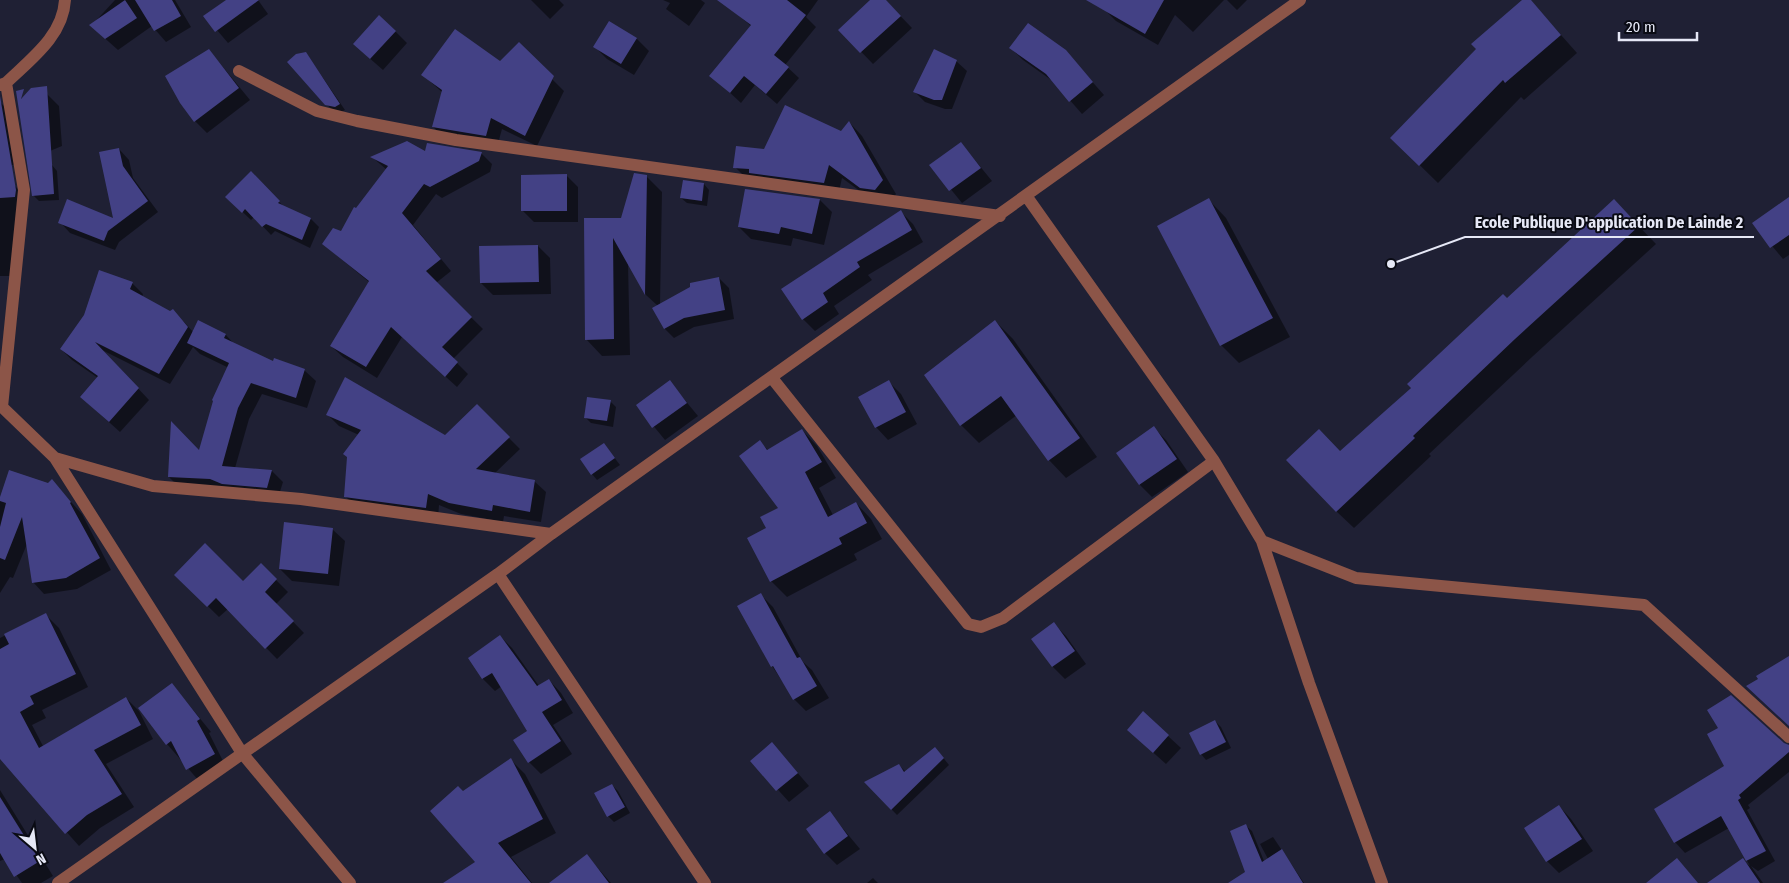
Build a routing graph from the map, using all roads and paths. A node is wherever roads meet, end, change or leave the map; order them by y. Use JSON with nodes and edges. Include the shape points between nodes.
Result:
{"nodes":[{"id":1,"x":65,"y":0,"type":"edge"},
{"id":2,"x":1300,"y":0,"type":"edge"},
{"id":3,"x":240,"y":70,"type":"dead end"},
{"id":4,"x":3,"y":84,"type":"edge"},
{"id":5,"x":1026,"y":196,"type":"junction"},
{"id":6,"x":1000,"y":216,"type":"junction"},
{"id":7,"x":772,"y":378,"type":"junction"},
{"id":8,"x":1,"y":406,"type":"edge"},
{"id":9,"x":55,"y":458,"type":"junction"},
{"id":10,"x":1214,"y":461,"type":"junction"},
{"id":11,"x":551,"y":534,"type":"junction"},
{"id":12,"x":1262,"y":541,"type":"junction"},
{"id":13,"x":498,"y":574,"type":"junction"},
{"id":14,"x":1789,"y":737,"type":"edge"},
{"id":15,"x":242,"y":753,"type":"junction"},
{"id":16,"x":58,"y":883,"type":"edge"},
{"id":17,"x":350,"y":883,"type":"edge"},
{"id":18,"x":705,"y":883,"type":"edge"},
{"id":19,"x":1382,"y":883,"type":"edge"}],
"edges":[{"from":1,"to":4,"type":"street","via":[[64,14],[55,34]]},
{"from":2,"to":5,"type":"street"},
{"from":3,"to":6,"type":"street","via":[[317,111],[357,121],[466,141]]},
{"from":4,"to":8,"type":"street","via":[[24,190]]},
{"from":5,"to":6,"type":"street"},
{"from":5,"to":10,"type":"street"},
{"from":6,"to":7,"type":"street"},
{"from":7,"to":10,"type":"street","via":[[968,624],[981,627],[1002,618]]},
{"from":7,"to":11,"type":"street"},
{"from":8,"to":9,"type":"street"},
{"from":9,"to":11,"type":"street","via":[[153,486],[301,499]]},
{"from":9,"to":15,"type":"street"},
{"from":10,"to":12,"type":"street"},
{"from":11,"to":13,"type":"street"},
{"from":12,"to":14,"type":"street","via":[[1356,578],[1644,605]]},
{"from":12,"to":19,"type":"street","via":[[1309,683]]},
{"from":13,"to":15,"type":"street"},
{"from":13,"to":18,"type":"street"},
{"from":15,"to":16,"type":"street"},
{"from":15,"to":17,"type":"street"}]}
